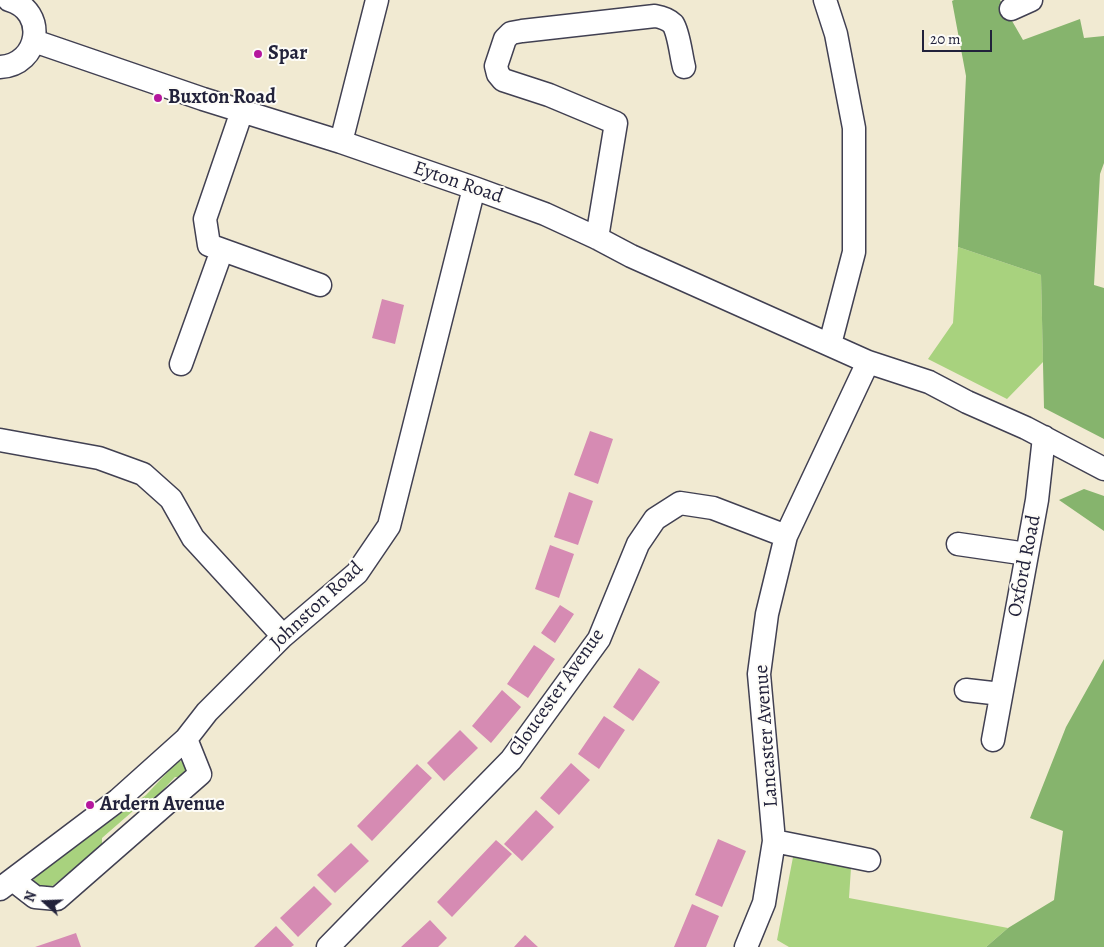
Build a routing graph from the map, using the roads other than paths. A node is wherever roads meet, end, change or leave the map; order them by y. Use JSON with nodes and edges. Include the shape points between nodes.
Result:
{"nodes":[{"id":1,"x":11,"y":0,"type":"edge"},
{"id":2,"x":377,"y":0,"type":"edge"},
{"id":3,"x":824,"y":0,"type":"edge"},
{"id":4,"x":34,"y":41,"type":"junction"},
{"id":5,"x":0,"y":67,"type":"edge"},
{"id":6,"x":684,"y":67,"type":"dead end"},
{"id":7,"x":242,"y":111,"type":"junction"},
{"id":8,"x":341,"y":142,"type":"junction"},
{"id":9,"x":474,"y":188,"type":"junction"},
{"id":10,"x":597,"y":238,"type":"junction"},
{"id":11,"x":222,"y":250,"type":"junction"},
{"id":12,"x":320,"y":285,"type":"dead end"},
{"id":13,"x":830,"y":344,"type":"junction"},
{"id":14,"x":868,"y":362,"type":"junction"},
{"id":15,"x":181,"y":364,"type":"dead end"},
{"id":16,"x":1044,"y":437,"type":"junction"},
{"id":17,"x":0,"y":440,"type":"edge"},
{"id":18,"x":1104,"y":468,"type":"edge"},
{"id":19,"x":786,"y":536,"type":"junction"},
{"id":20,"x":958,"y":544,"type":"dead end"},
{"id":21,"x":1027,"y":554,"type":"junction"},
{"id":22,"x":283,"y":636,"type":"junction"},
{"id":23,"x":966,"y":690,"type":"dead end"},
{"id":24,"x":1001,"y":694,"type":"junction"},
{"id":25,"x":186,"y":739,"type":"junction"},
{"id":26,"x":993,"y":740,"type":"dead end"},
{"id":27,"x":774,"y":841,"type":"junction"},
{"id":28,"x":869,"y":860,"type":"dead end"},
{"id":29,"x":6,"y":885,"type":"edge"},
{"id":30,"x":328,"y":947,"type":"edge"},
{"id":31,"x":746,"y":947,"type":"edge"}],
"edges":[{"from":1,"to":4,"type":"street","via":[[30,17]]},
{"from":2,"to":8,"type":"street"},
{"from":3,"to":13,"type":"street","via":[[836,34],[854,128],[854,252]]},
{"from":4,"to":5,"type":"street","via":[[19,61]]},
{"from":4,"to":7,"type":"street","name":"Eyton Road"},
{"from":6,"to":10,"type":"street","via":[[672,24],[655,16],[511,33],[505,39],[496,66],[503,80],[616,123]]},
{"from":7,"to":8,"type":"street","name":"Eyton Road"},
{"from":7,"to":11,"type":"street","via":[[206,219],[209,246]]},
{"from":8,"to":9,"type":"street","name":"Eyton Road"},
{"from":9,"to":10,"type":"street","name":"Eyton Road","via":[[545,214]]},
{"from":9,"to":22,"type":"street","name":"Johnston Road","via":[[389,526],[357,573]]},
{"from":10,"to":13,"type":"street","name":"Eyton Road"},
{"from":11,"to":12,"type":"street"},
{"from":11,"to":15,"type":"street"},
{"from":13,"to":14,"type":"street","name":"Eyton Road"},
{"from":14,"to":16,"type":"street","via":[[929,382]]},
{"from":14,"to":19,"type":"street","name":"Lancaster Avenue"},
{"from":16,"to":18,"type":"street"},
{"from":16,"to":21,"type":"street","name":"Oxford Road"},
{"from":17,"to":22,"type":"street","via":[[100,458],[144,474],[171,498],[192,538]]},
{"from":19,"to":27,"type":"street","name":"Lancaster Avenue","via":[[767,614],[759,674]]},
{"from":19,"to":30,"type":"street","name":"Gloucester Avenue","via":[[713,508],[680,503],[656,519],[638,544],[599,639],[511,760]]},
{"from":20,"to":21,"type":"street"},
{"from":21,"to":24,"type":"street","name":"Oxford Road"},
{"from":22,"to":25,"type":"street","name":"Johnston Road","via":[[207,712]]},
{"from":23,"to":24,"type":"street"},
{"from":24,"to":26,"type":"street","name":"Oxford Road"},
{"from":25,"to":29,"type":"street","name":"Johnston Road","via":[[118,800]]},
{"from":25,"to":29,"type":"street","via":[[200,774],[58,899],[35,897]]},
{"from":27,"to":28,"type":"street"},
{"from":27,"to":31,"type":"street","name":"Lancaster Avenue","via":[[764,903]]}]}
